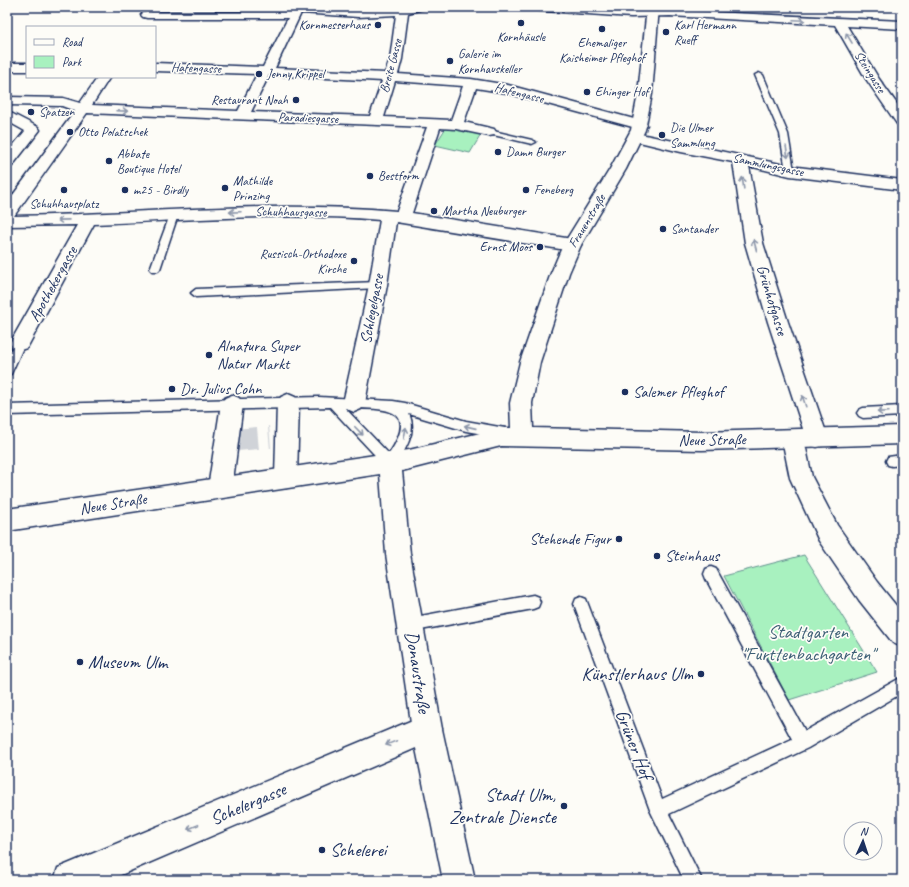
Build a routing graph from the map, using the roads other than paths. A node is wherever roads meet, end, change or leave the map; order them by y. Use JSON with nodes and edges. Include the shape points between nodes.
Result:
{"nodes":[{"id":1,"x":418,"y":7,"type":"edge"},
{"id":2,"x":530,"y":7,"type":"edge"},
{"id":3,"x":535,"y":7,"type":"edge"},
{"id":4,"x":296,"y":10,"type":"edge"},
{"id":5,"x":652,"y":10,"type":"edge"},
{"id":6,"x":150,"y":11,"type":"edge"},
{"id":7,"x":402,"y":12,"type":"junction"},
{"id":8,"x":839,"y":22,"type":"junction"},
{"id":9,"x":139,"y":26,"type":"edge"},
{"id":10,"x":902,"y":26,"type":"edge"},
{"id":11,"x":26,"y":66,"type":"edge"},
{"id":12,"x":7,"y":67,"type":"edge"},
{"id":13,"x":156,"y":67,"type":"edge"},
{"id":14,"x":266,"y":71,"type":"junction"},
{"id":15,"x":759,"y":75,"type":"dead end"},
{"id":16,"x":389,"y":77,"type":"junction"},
{"id":17,"x":103,"y":78,"type":"edge"},
{"id":18,"x":471,"y":83,"type":"junction"},
{"id":19,"x":7,"y":101,"type":"edge"},
{"id":20,"x":83,"y":109,"type":"junction"},
{"id":21,"x":7,"y":115,"type":"edge"},
{"id":22,"x":242,"y":116,"type":"junction"},
{"id":23,"x":376,"y":120,"type":"junction"},
{"id":24,"x":902,"y":121,"type":"edge"},
{"id":25,"x":435,"y":123,"type":"junction"},
{"id":26,"x":456,"y":125,"type":"junction"},
{"id":27,"x":638,"y":131,"type":"junction"},
{"id":28,"x":489,"y":132,"type":"joint"},
{"id":29,"x":532,"y":142,"type":"dead end"},
{"id":30,"x":740,"y":159,"type":"junction"},
{"id":31,"x":7,"y":163,"type":"edge"},
{"id":32,"x":790,"y":171,"type":"junction"},
{"id":33,"x":902,"y":185,"type":"edge"},
{"id":34,"x":8,"y":212,"type":"edge"},
{"id":35,"x":174,"y":215,"type":"junction"},
{"id":36,"x":396,"y":216,"type":"junction"},
{"id":37,"x":89,"y":219,"type":"junction"},
{"id":38,"x":572,"y":245,"type":"junction"},
{"id":39,"x":155,"y":269,"type":"dead end"},
{"id":40,"x":378,"y":285,"type":"junction"},
{"id":41,"x":196,"y":293,"type":"dead end"},
{"id":42,"x":20,"y":343,"type":"joint"},
{"id":43,"x":7,"y":372,"type":"edge"},
{"id":44,"x":332,"y":402,"type":"junction"},
{"id":45,"x":288,"y":403,"type":"junction"},
{"id":46,"x":354,"y":403,"type":"junction"},
{"id":47,"x":232,"y":404,"type":"junction"},
{"id":48,"x":392,"y":405,"type":"junction"},
{"id":49,"x":7,"y":410,"type":"edge"},
{"id":50,"x":902,"y":411,"type":"edge"},
{"id":51,"x":863,"y":412,"type":"dead end"},
{"id":52,"x":902,"y":435,"type":"edge"},
{"id":53,"x":522,"y":436,"type":"junction"},
{"id":54,"x":817,"y":438,"type":"junction"},
{"id":55,"x":793,"y":439,"type":"junction"},
{"id":56,"x":390,"y":463,"type":"junction"},
{"id":57,"x":286,"y":478,"type":"junction"},
{"id":58,"x":220,"y":488,"type":"junction"},
{"id":59,"x":7,"y":520,"type":"edge"},
{"id":60,"x":710,"y":574,"type":"dead end"},
{"id":61,"x":533,"y":602,"type":"dead end"},
{"id":62,"x":581,"y":604,"type":"dead end"},
{"id":63,"x":410,"y":625,"type":"junction"},
{"id":64,"x":902,"y":634,"type":"edge"},
{"id":65,"x":902,"y":685,"type":"edge"},
{"id":66,"x":427,"y":729,"type":"junction"},
{"id":67,"x":802,"y":742,"type":"junction"},
{"id":68,"x":658,"y":810,"type":"junction"},
{"id":69,"x":70,"y":880,"type":"edge"},
{"id":70,"x":459,"y":880,"type":"edge"},
{"id":71,"x":693,"y":880,"type":"edge"}],
"edges":[{"from":1,"to":7,"type":"street"},
{"from":2,"to":3,"type":"street"},
{"from":3,"to":5,"type":"street","via":[[631,14]]},
{"from":4,"to":6,"type":"street"},
{"from":4,"to":7,"type":"street"},
{"from":4,"to":14,"type":"street"},
{"from":5,"to":8,"type":"street","one_way":true},
{"from":5,"to":27,"type":"street","name":"Frauenstraße","via":[[645,94]]},
{"from":6,"to":9,"type":"street"},
{"from":7,"to":16,"type":"street","name":"Breite Gasse","via":[[396,59]]},
{"from":8,"to":10,"type":"street"},
{"from":24,"to":8,"type":"street","name":"Steingasse","one_way":true},
{"from":11,"to":12,"type":"street"},
{"from":13,"to":14,"type":"street","name":"Hafengasse"},
{"from":14,"to":16,"type":"street","name":"Hafengasse"},
{"from":14,"to":22,"type":"street"},
{"from":15,"to":32,"type":"lane","one_way":true,"via":[[784,134]]},
{"from":16,"to":18,"type":"street","name":"Hafengasse"},
{"from":16,"to":23,"type":"street","name":"Breite Gasse"},
{"from":17,"to":20,"type":"street"},
{"from":18,"to":26,"type":"street"},
{"from":18,"to":27,"type":"street","name":"Hafengasse","via":[[508,89]]},
{"from":19,"to":20,"type":"street","name":"Paradiesgasse","via":[[63,102]]},
{"from":20,"to":22,"type":"street","name":"Paradiesgasse","one_way":true},
{"from":20,"to":34,"type":"street"},
{"from":21,"to":31,"type":"street","via":[[33,130]]},
{"from":22,"to":23,"type":"street","name":"Paradiesgasse"},
{"from":23,"to":25,"type":"street","name":"Paradiesgasse"},
{"from":25,"to":26,"type":"street","name":"Paradiesgasse"},
{"from":25,"to":36,"type":"street","name":"Schlegelgasse"},
{"from":26,"to":28,"type":"street","name":"Paradiesgasse"},
{"from":27,"to":30,"type":"street","name":"Sammlungsgasse","via":[[680,148]]},
{"from":27,"to":38,"type":"street","name":"Frauenstraße"},
{"from":28,"to":29,"type":"lane","name":"Paradiesgasse"},
{"from":30,"to":32,"type":"street","name":"Sammlungsgasse"},
{"from":54,"to":30,"type":"street","name":"Grünhofgasse","one_way":true,"via":[[754,242]]},
{"from":32,"to":33,"type":"street","name":"Sammlungsgasse"},
{"from":37,"to":34,"type":"street","name":"Schuhhausgasse","one_way":true},
{"from":36,"to":35,"type":"street","name":"Schuhhausgasse","one_way":true,"via":[[358,213],[240,212]]},
{"from":35,"to":37,"type":"street","name":"Schuhhausgasse"},
{"from":35,"to":39,"type":"lane"},
{"from":36,"to":38,"type":"street","name":"Schuhhausgasse"},
{"from":36,"to":40,"type":"street","name":"Schlegelgasse"},
{"from":37,"to":42,"type":"street","name":"Apothekergasse"},
{"from":38,"to":53,"type":"street","name":"Frauenstraße","via":[[530,362],[521,403]]},
{"from":40,"to":41,"type":"lane"},
{"from":40,"to":46,"type":"street","name":"Schlegelgasse"},
{"from":42,"to":43,"type":"lane","name":"Apothekergasse"},
{"from":44,"to":45,"type":"lane","name":"Neue Straße"},
{"from":44,"to":46,"type":"lane","name":"Neue Straße"},
{"from":44,"to":56,"type":"lane","one_way":true},
{"from":45,"to":47,"type":"lane","name":"Neue Straße"},
{"from":45,"to":57,"type":"street","via":[[278,437]]},
{"from":46,"to":48,"type":"lane","name":"Neue Straße"},
{"from":47,"to":49,"type":"lane","name":"Neue Straße"},
{"from":47,"to":58,"type":"street","via":[[232,440]]},
{"from":53,"to":48,"type":"lane","name":"Neue Straße","one_way":true,"via":[[466,426]]},
{"from":56,"to":48,"type":"lane","one_way":true,"via":[[403,442],[407,424],[401,410]]},
{"from":50,"to":51,"type":"lane","one_way":true},
{"from":52,"to":54,"type":"street","name":"Neue Straße"},
{"from":53,"to":55,"type":"street","name":"Neue Straße","via":[[658,441]]},
{"from":53,"to":56,"type":"street","name":"Neue Straße","via":[[492,438],[419,458]]},
{"from":54,"to":55,"type":"street","name":"Neue Straße"},
{"from":55,"to":64,"type":"street","via":[[801,478],[828,533]]},
{"from":56,"to":57,"type":"street","name":"Neue Straße"},
{"from":56,"to":63,"type":"street","name":"Donaustraße","via":[[398,554]]},
{"from":57,"to":58,"type":"street","name":"Neue Straße"},
{"from":58,"to":59,"type":"street","name":"Neue Straße"},
{"from":60,"to":67,"type":"lane"},
{"from":61,"to":63,"type":"lane"},
{"from":62,"to":68,"type":"lane","name":"Grüner Hof"},
{"from":63,"to":66,"type":"street","name":"Donaustraße"},
{"from":65,"to":67,"type":"lane"},
{"from":66,"to":69,"type":"street","name":"Schelergasse","one_way":true},
{"from":66,"to":70,"type":"street","name":"Donaustraße"},
{"from":67,"to":68,"type":"lane"},
{"from":68,"to":71,"type":"lane","name":"Grüner Hof"}]}
